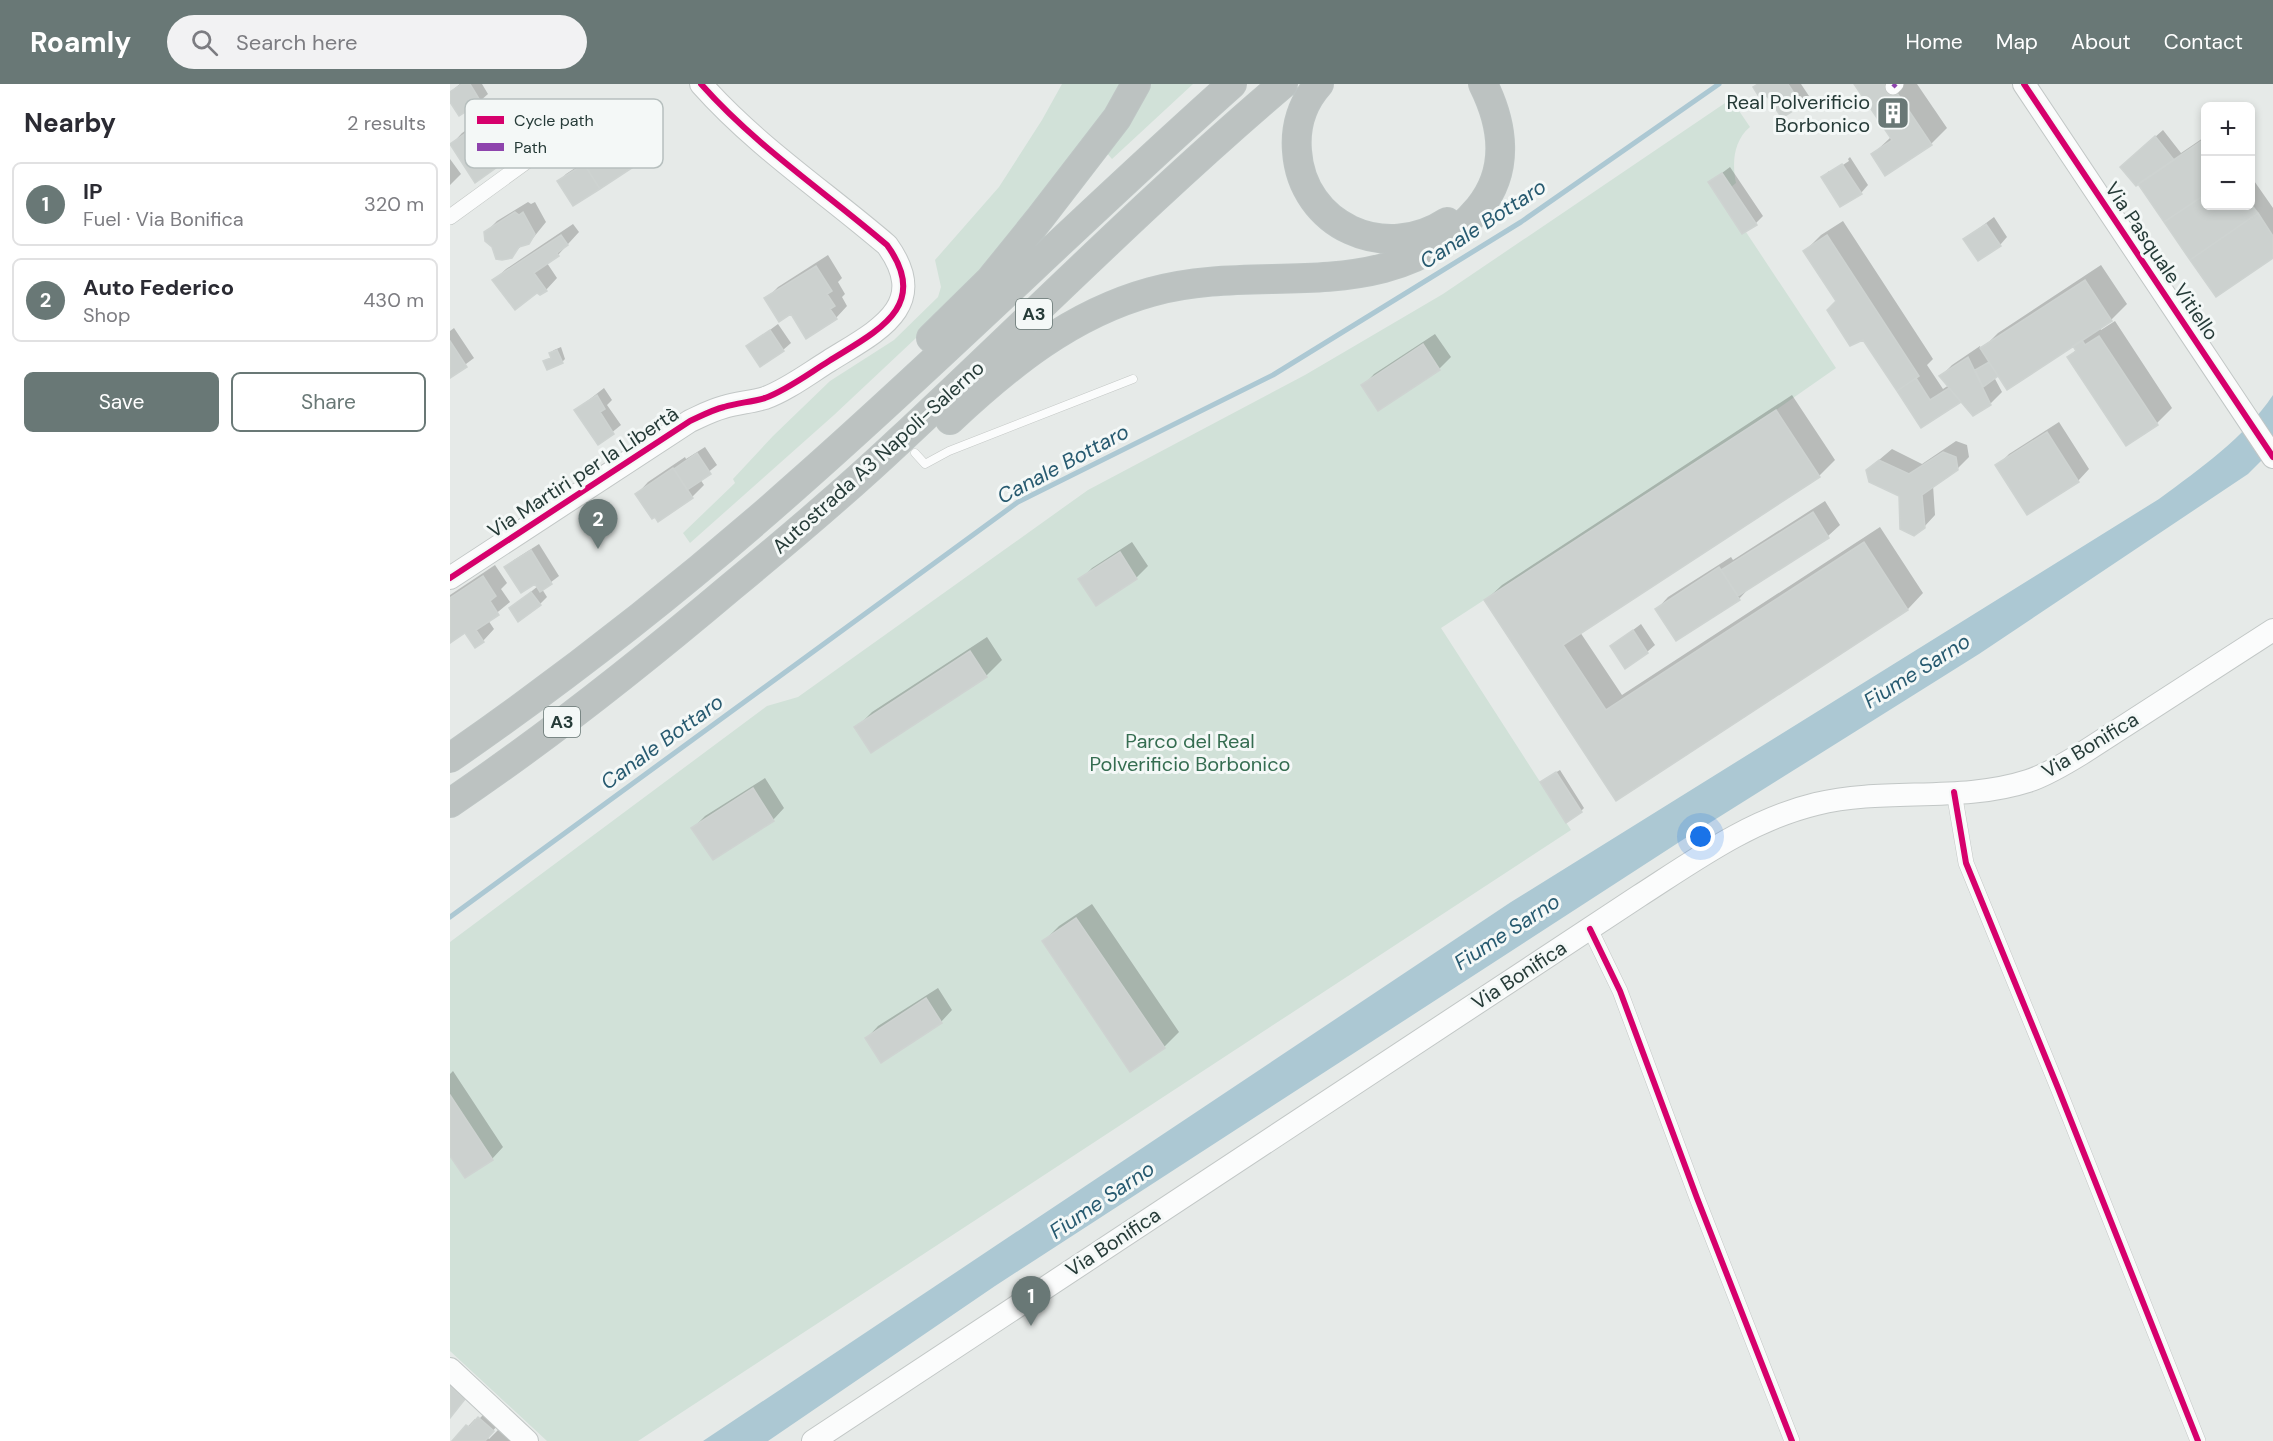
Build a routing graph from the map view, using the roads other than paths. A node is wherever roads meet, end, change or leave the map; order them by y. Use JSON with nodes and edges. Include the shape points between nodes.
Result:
{"nodes":[{"id":1,"x":701,"y":84,"type":"edge"},
{"id":2,"x":1136,"y":84,"type":"edge"},
{"id":3,"x":1232,"y":84,"type":"edge"},
{"id":4,"x":1283,"y":84,"type":"edge"},
{"id":5,"x":1318,"y":84,"type":"edge"},
{"id":6,"x":1469,"y":84,"type":"edge"},
{"id":7,"x":1483,"y":84,"type":"edge"},
{"id":8,"x":2024,"y":84,"type":"edge"},
{"id":9,"x":517,"y":168,"type":"edge"},
{"id":10,"x":450,"y":217,"type":"edge"},
{"id":11,"x":1133,"y":380,"type":"dead end"},
{"id":12,"x":915,"y":453,"type":"junction"},
{"id":13,"x":2273,"y":457,"type":"edge"},
{"id":14,"x":798,"y":484,"type":"junction"},
{"id":15,"x":785,"y":543,"type":"junction"},
{"id":16,"x":450,"y":578,"type":"edge"},
{"id":17,"x":2273,"y":630,"type":"edge"},
{"id":18,"x":450,"y":758,"type":"edge"},
{"id":19,"x":1954,"y":792,"type":"junction"},
{"id":20,"x":450,"y":803,"type":"edge"},
{"id":21,"x":1590,"y":929,"type":"junction"},
{"id":22,"x":450,"y":1369,"type":"edge"},
{"id":23,"x":527,"y":1441,"type":"edge"},
{"id":24,"x":813,"y":1441,"type":"edge"},
{"id":25,"x":1792,"y":1441,"type":"edge"},
{"id":26,"x":2198,"y":1441,"type":"edge"}],
"edges":[{"from":1,"to":16,"type":"main road","name":"Via Martiri per la Libertà","via":[[729,116],[778,159],[887,245],[899,262],[904,282],[895,314],[873,334],[786,387],[690,421]]},
{"from":2,"to":14,"type":"highway","via":[[1091,153],[990,280],[876,394]]},
{"from":3,"to":14,"type":"highway","name":"Autostrada A3 Napoli-Salerno","number":"A3"},
{"from":4,"to":15,"type":"highway","name":"Autostrada A3 Napoli-Salerno","number":"A3"},
{"from":5,"to":6,"type":"highway","via":[[1301,111],[1296,136],[1298,164],[1306,189],[1321,210],[1342,227],[1387,239],[1437,228],[1457,215],[1480,180],[1488,147],[1481,110]]},
{"from":7,"to":12,"type":"highway","via":[[1500,132],[1497,172],[1486,199],[1467,222],[1442,242],[1416,256],[1368,272],[1319,278],[1197,282],[1150,292],[1111,306],[1078,321],[1014,363]]},
{"from":8,"to":13,"type":"main road","name":"Via Pasquale Vitiello"},
{"from":9,"to":10,"type":"street"},
{"from":11,"to":12,"type":"lane","via":[[925,464]]},
{"from":12,"to":15,"type":"highway","via":[[880,482]]},
{"from":14,"to":18,"type":"highway","name":"Autostrada A3 Napoli-Salerno","number":"A3","via":[[601,648]]},
{"from":15,"to":20,"type":"highway","name":"Autostrada A3 Napoli-Salerno","number":"A3","via":[[644,660]]},
{"from":17,"to":19,"type":"main road","name":"Via Bonifica","via":[[2050,772],[2001,787]]},
{"from":19,"to":21,"type":"main road","name":"Via Bonifica","via":[[1855,797],[1793,810],[1732,837]]},
{"from":19,"to":26,"type":"street","via":[[1966,863]]},
{"from":21,"to":24,"type":"main road","name":"Via Bonifica"},
{"from":21,"to":25,"type":"street","via":[[1620,991]]},
{"from":22,"to":23,"type":"main road"}]}
